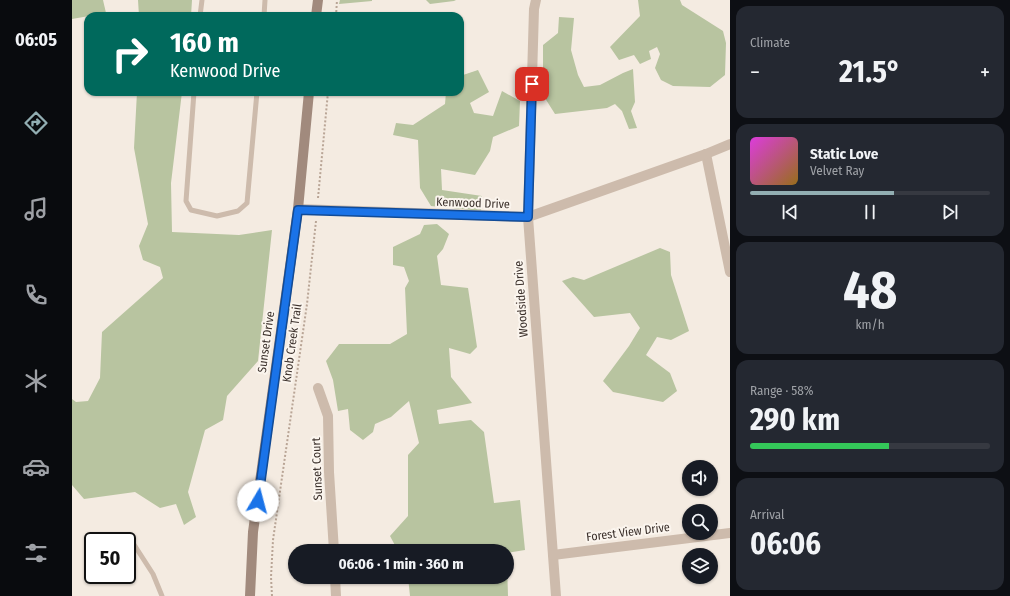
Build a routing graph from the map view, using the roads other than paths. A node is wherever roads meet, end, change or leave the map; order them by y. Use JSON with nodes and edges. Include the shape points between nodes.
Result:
{"nodes":[{"id":1,"x":202,"y":0,"type":"edge"},
{"id":2,"x":265,"y":0,"type":"edge"},
{"id":3,"x":318,"y":0,"type":"edge"},
{"id":4,"x":536,"y":0,"type":"edge"},
{"id":5,"x":200,"y":12,"type":"edge"},
{"id":6,"x":264,"y":12,"type":"edge"},
{"id":7,"x":316,"y":12,"type":"edge"},
{"id":8,"x":194,"y":96,"type":"edge"},
{"id":9,"x":257,"y":96,"type":"edge"},
{"id":10,"x":309,"y":96,"type":"edge"},
{"id":11,"x":730,"y":144,"type":"edge"},
{"id":12,"x":706,"y":154,"type":"junction"},
{"id":13,"x":298,"y":210,"type":"junction"},
{"id":14,"x":528,"y":217,"type":"junction"},
{"id":15,"x":730,"y":272,"type":"edge"},
{"id":16,"x":318,"y":388,"type":"dead end"},
{"id":17,"x":730,"y":533,"type":"edge"},
{"id":18,"x":334,"y":544,"type":"edge"},
{"id":19,"x":136,"y":548,"type":"edge"},
{"id":20,"x":553,"y":555,"type":"junction"},
{"id":21,"x":335,"y":584,"type":"edge"},
{"id":22,"x":162,"y":596,"type":"edge"},
{"id":23,"x":250,"y":596,"type":"edge"},
{"id":24,"x":336,"y":596,"type":"edge"},
{"id":25,"x":556,"y":596,"type":"edge"}],
"edges":[{"from":1,"to":5,"type":"lane"},
{"from":2,"to":6,"type":"lane"},
{"from":3,"to":7,"type":"main road"},
{"from":4,"to":14,"type":"street","name":"Woodside Drive"},
{"from":8,"to":9,"type":"lane","via":[[186,201],[191,210],[217,216],[238,212],[247,203]]},
{"from":10,"to":13,"type":"main road","name":"Sunset Drive"},
{"from":11,"to":12,"type":"street","name":"Kenwood Drive"},
{"from":12,"to":14,"type":"street","name":"Kenwood Drive"},
{"from":12,"to":15,"type":"street"},
{"from":13,"to":14,"type":"street","name":"Kenwood Drive"},
{"from":13,"to":23,"type":"main road","name":"Sunset Drive","via":[[253,532]]},
{"from":14,"to":20,"type":"street","name":"Woodside Drive"},
{"from":16,"to":18,"type":"street","name":"Sunset Court","via":[[328,416]]},
{"from":17,"to":20,"type":"street","name":"Forest View Drive"},
{"from":19,"to":22,"type":"lane","via":[[153,574]]},
{"from":20,"to":25,"type":"street","name":"Woodside Drive"},
{"from":21,"to":24,"type":"street"}]}
